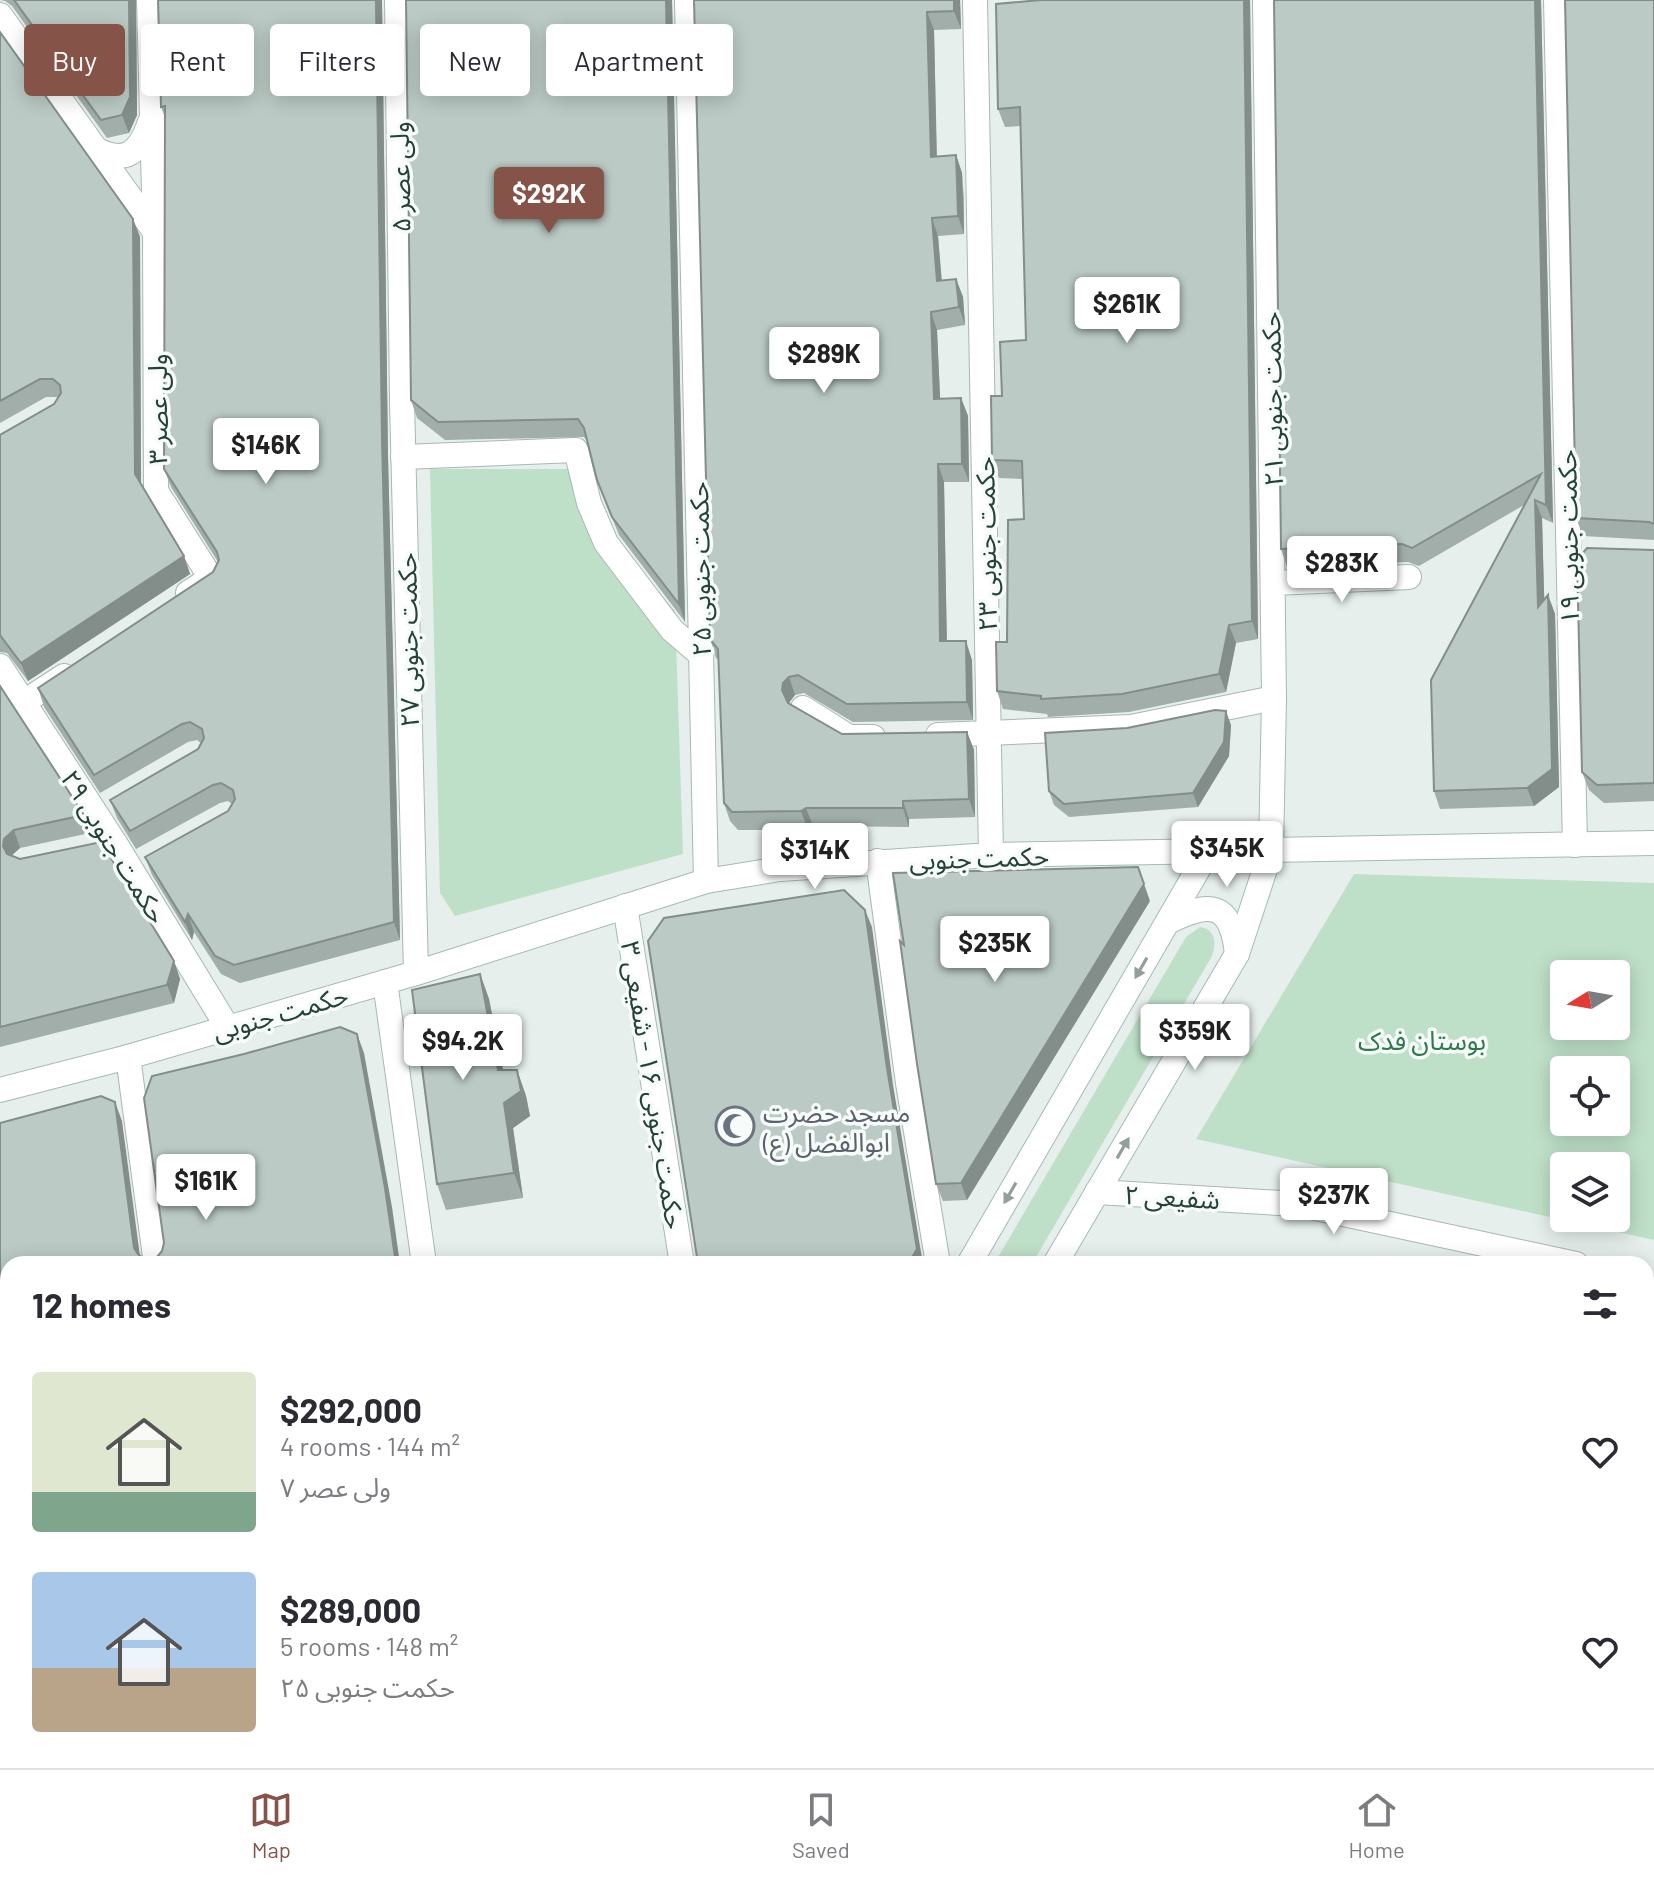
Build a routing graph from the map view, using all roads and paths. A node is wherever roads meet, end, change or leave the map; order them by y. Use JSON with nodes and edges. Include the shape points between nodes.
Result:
{"nodes":[{"id":1,"x":149,"y":0,"type":"edge"},
{"id":2,"x":397,"y":0,"type":"edge"},
{"id":3,"x":687,"y":0,"type":"edge"},
{"id":4,"x":975,"y":0,"type":"edge"},
{"id":5,"x":1265,"y":0,"type":"edge"},
{"id":6,"x":1556,"y":0,"type":"edge"},
{"id":7,"x":0,"y":15,"type":"edge"},
{"id":8,"x":152,"y":117,"type":"junction"},
{"id":9,"x":93,"y":148,"type":"junction"},
{"id":10,"x":155,"y":232,"type":"junction"},
{"id":11,"x":400,"y":307,"type":"joint"},
{"id":12,"x":403,"y":457,"type":"junction"},
{"id":13,"x":1568,"y":550,"type":"junction"},
{"id":14,"x":1596,"y":552,"type":"edge"},
{"id":15,"x":1409,"y":577,"type":"dead end"},
{"id":16,"x":1273,"y":583,"type":"junction"},
{"id":17,"x":173,"y":603,"type":"edge"},
{"id":18,"x":701,"y":655,"type":"junction"},
{"id":19,"x":86,"y":661,"type":"edge"},
{"id":20,"x":0,"y":666,"type":"edge"},
{"id":21,"x":1274,"y":698,"type":"junction"},
{"id":22,"x":24,"y":702,"type":"junction"},
{"id":23,"x":803,"y":708,"type":"edge"},
{"id":24,"x":989,"y":735,"type":"junction"},
{"id":25,"x":121,"y":799,"type":"edge"},
{"id":26,"x":96,"y":813,"type":"junction"},
{"id":27,"x":115,"y":843,"type":"junction"},
{"id":28,"x":1654,"y":843,"type":"edge"},
{"id":29,"x":1575,"y":845,"type":"junction"},
{"id":30,"x":85,"y":849,"type":"edge"},
{"id":31,"x":1271,"y":851,"type":"junction"},
{"id":32,"x":1208,"y":852,"type":"junction"},
{"id":33,"x":991,"y":855,"type":"junction"},
{"id":34,"x":878,"y":861,"type":"junction"},
{"id":35,"x":706,"y":881,"type":"junction"},
{"id":36,"x":625,"y":906,"type":"junction"},
{"id":37,"x":1168,"y":922,"type":"junction"},
{"id":38,"x":1237,"y":954,"type":"junction"},
{"id":39,"x":416,"y":973,"type":"junction"},
{"id":40,"x":385,"y":982,"type":"junction"},
{"id":41,"x":228,"y":1028,"type":"junction"},
{"id":42,"x":128,"y":1057,"type":"junction"},
{"id":43,"x":0,"y":1090,"type":"edge"},
{"id":44,"x":1097,"y":1192,"type":"junction"},
{"id":45,"x":155,"y":1256,"type":"edge"},
{"id":46,"x":423,"y":1256,"type":"edge"},
{"id":47,"x":681,"y":1256,"type":"edge"},
{"id":48,"x":937,"y":1256,"type":"edge"},
{"id":49,"x":974,"y":1256,"type":"edge"},
{"id":50,"x":1060,"y":1256,"type":"edge"},
{"id":51,"x":1539,"y":1256,"type":"edge"}],
"edges":[{"from":1,"to":8,"type":"street","name":"ولی عصر ۳"},
{"from":2,"to":11,"type":"street","name":"ولی عصر ۵"},
{"from":3,"to":18,"type":"street","name":"حکمت جنوبی ۲۵"},
{"from":4,"to":24,"type":"street","name":"حکمت جنوبی ۲۳"},
{"from":5,"to":16,"type":"street","name":"حکمت جنوبی ۲۱"},
{"from":6,"to":13,"type":"street","name":"حکمت جنوبی ۱۹"},
{"from":7,"to":9,"type":"street"},
{"from":8,"to":9,"type":"street","via":[[144,139],[130,153],[120,157]]},
{"from":8,"to":10,"type":"street","name":"ولی عصر ۳"},
{"from":9,"to":10,"type":"street"},
{"from":10,"to":17,"type":"street","name":"ولی عصر ۳","via":[[156,491],[211,578]]},
{"from":11,"to":12,"type":"street","name":"حکمت جنوبی ۲۷"},
{"from":12,"to":18,"type":"street","via":[[576,450],[606,543],[672,630]]},
{"from":12,"to":39,"type":"street","name":"حکمت جنوبی ۲۷"},
{"from":13,"to":14,"type":"street"},
{"from":13,"to":29,"type":"street","name":"حکمت جنوبی ۱۹"},
{"from":15,"to":16,"type":"street"},
{"from":16,"to":21,"type":"street","name":"حکمت جنوبی ۲۱"},
{"from":18,"to":35,"type":"street","name":"حکمت جنوبی ۲۵"},
{"from":19,"to":22,"type":"street"},
{"from":20,"to":22,"type":"street","name":"حکمت جنوبی ۲۹"},
{"from":21,"to":24,"type":"street","via":[[1131,727]]},
{"from":21,"to":31,"type":"street","name":"حکمت جنوبی ۲۱"},
{"from":22,"to":26,"type":"street","name":"حکمت جنوبی ۲۹"},
{"from":23,"to":24,"type":"street","via":[[849,737]]},
{"from":24,"to":33,"type":"street","name":"حکمت جنوبی ۲۳"},
{"from":25,"to":26,"type":"street"},
{"from":26,"to":27,"type":"street","name":"حکمت جنوبی ۲۹"},
{"from":27,"to":30,"type":"street"},
{"from":27,"to":41,"type":"street","name":"حکمت جنوبی ۲۹","via":[[138,866]]},
{"from":28,"to":29,"type":"street","name":"حکمت جنوبی"},
{"from":29,"to":31,"type":"street","name":"حکمت جنوبی"},
{"from":31,"to":32,"type":"street","name":"حکمت جنوبی"},
{"from":31,"to":38,"type":"street","name":"حکمت جنوبی ۲۱"},
{"from":32,"to":33,"type":"street","name":"حکمت جنوبی"},
{"from":32,"to":37,"type":"street"},
{"from":33,"to":34,"type":"street","name":"حکمت جنوبی"},
{"from":34,"to":35,"type":"street","name":"حکمت جنوبی"},
{"from":34,"to":48,"type":"street"},
{"from":35,"to":36,"type":"street","name":"حکمت جنوبی"},
{"from":36,"to":39,"type":"street","name":"حکمت جنوبی"},
{"from":36,"to":47,"type":"street","name":"حکمت جنوبی ۱۶ - شفیعی ۳"},
{"from":37,"to":38,"type":"street","via":[[1210,907],[1224,915],[1235,935]]},
{"from":37,"to":49,"type":"street","one_way":true},
{"from":44,"to":38,"type":"street","name":"حکمت جنوبی ۲۱","one_way":true},
{"from":39,"to":40,"type":"street","name":"حکمت جنوبی"},
{"from":40,"to":41,"type":"street","name":"حکمت جنوبی"},
{"from":40,"to":46,"type":"street"},
{"from":41,"to":42,"type":"street","name":"حکمت جنوبی"},
{"from":42,"to":43,"type":"street","name":"حکمت جنوبی"},
{"from":42,"to":45,"type":"street"},
{"from":44,"to":50,"type":"street","name":"حکمت جنوبی ۲۱"},
{"from":44,"to":51,"type":"street","name":"شفیعی ۲","via":[[1297,1204]]}]}
